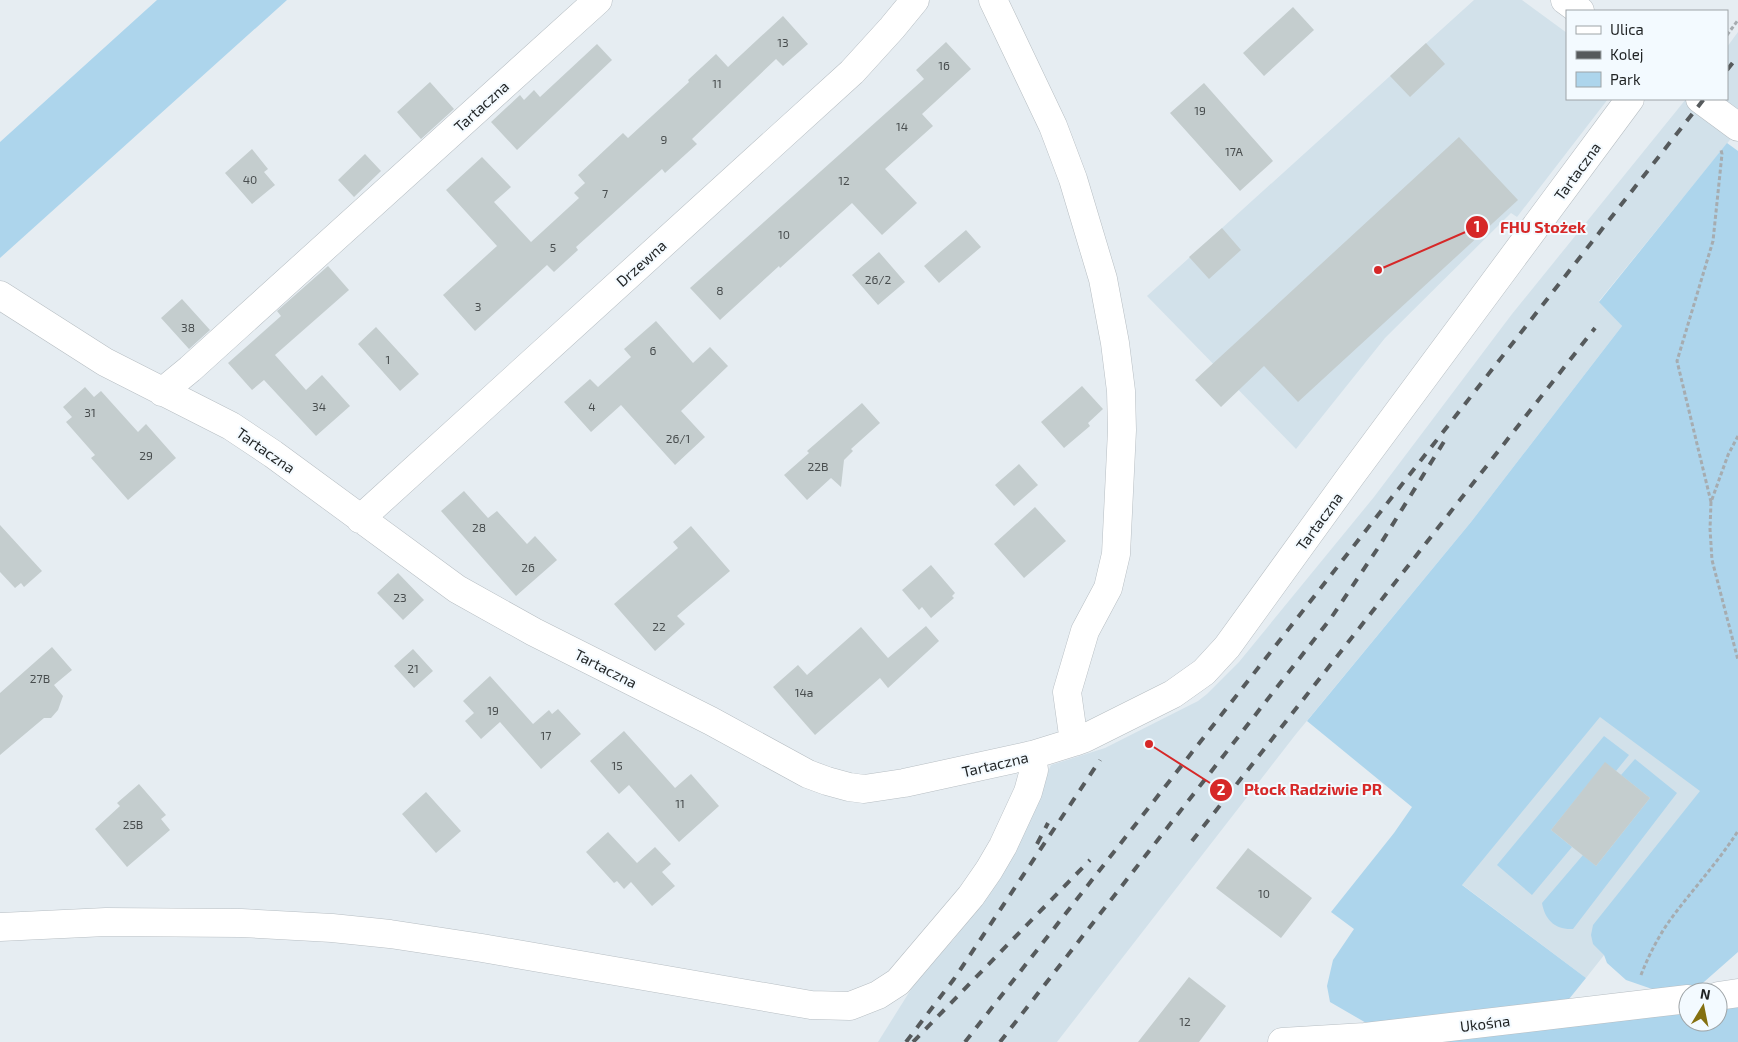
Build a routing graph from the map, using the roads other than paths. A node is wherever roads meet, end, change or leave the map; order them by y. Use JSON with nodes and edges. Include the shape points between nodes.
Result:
{"nodes":[{"id":1,"x":598,"y":0,"type":"edge"},
{"id":2,"x":915,"y":0,"type":"edge"},
{"id":3,"x":993,"y":0,"type":"edge"},
{"id":4,"x":1565,"y":0,"type":"edge"},
{"id":5,"x":1579,"y":10,"type":"edge"},
{"id":6,"x":1629,"y":100,"type":"edge"},
{"id":7,"x":0,"y":295,"type":"edge"},
{"id":8,"x":162,"y":392,"type":"junction"},
{"id":9,"x":360,"y":518,"type":"junction"},
{"id":10,"x":1074,"y":742,"type":"junction"},
{"id":11,"x":1032,"y":755,"type":"junction"},
{"id":12,"x":0,"y":927,"type":"edge"},
{"id":13,"x":1678,"y":1000,"type":"edge"},
{"id":14,"x":1282,"y":1042,"type":"edge"}],
"edges":[{"from":1,"to":8,"type":"street","name":"Tartaczna"},
{"from":2,"to":9,"type":"street","name":"Drzewna","via":[[852,72]]},
{"from":3,"to":10,"type":"street","via":[[1053,126],[1074,179],[1103,279],[1121,391],[1116,554],[1108,588],[1085,631],[1067,692]]},
{"from":4,"to":5,"type":"street"},
{"from":6,"to":10,"type":"street","name":"Tartaczna","via":[[1227,647],[1204,672],[1172,694]]},
{"from":7,"to":8,"type":"street","name":"Tartaczna","via":[[106,362]]},
{"from":8,"to":9,"type":"street","name":"Tartaczna","via":[[231,426]]},
{"from":9,"to":11,"type":"street","name":"Tartaczna","via":[[438,577],[483,604],[827,781],[864,788],[949,774]]},
{"from":10,"to":11,"type":"street","name":"Tartaczna"},
{"from":11,"to":12,"type":"street","via":[[1034,770],[1028,792],[1003,846],[971,896],[898,982],[878,995],[850,1006],[811,1005],[482,948],[332,928],[241,923],[106,922]]},
{"from":13,"to":14,"type":"street","name":"Ukośna","via":[[1366,1037]]}]}
